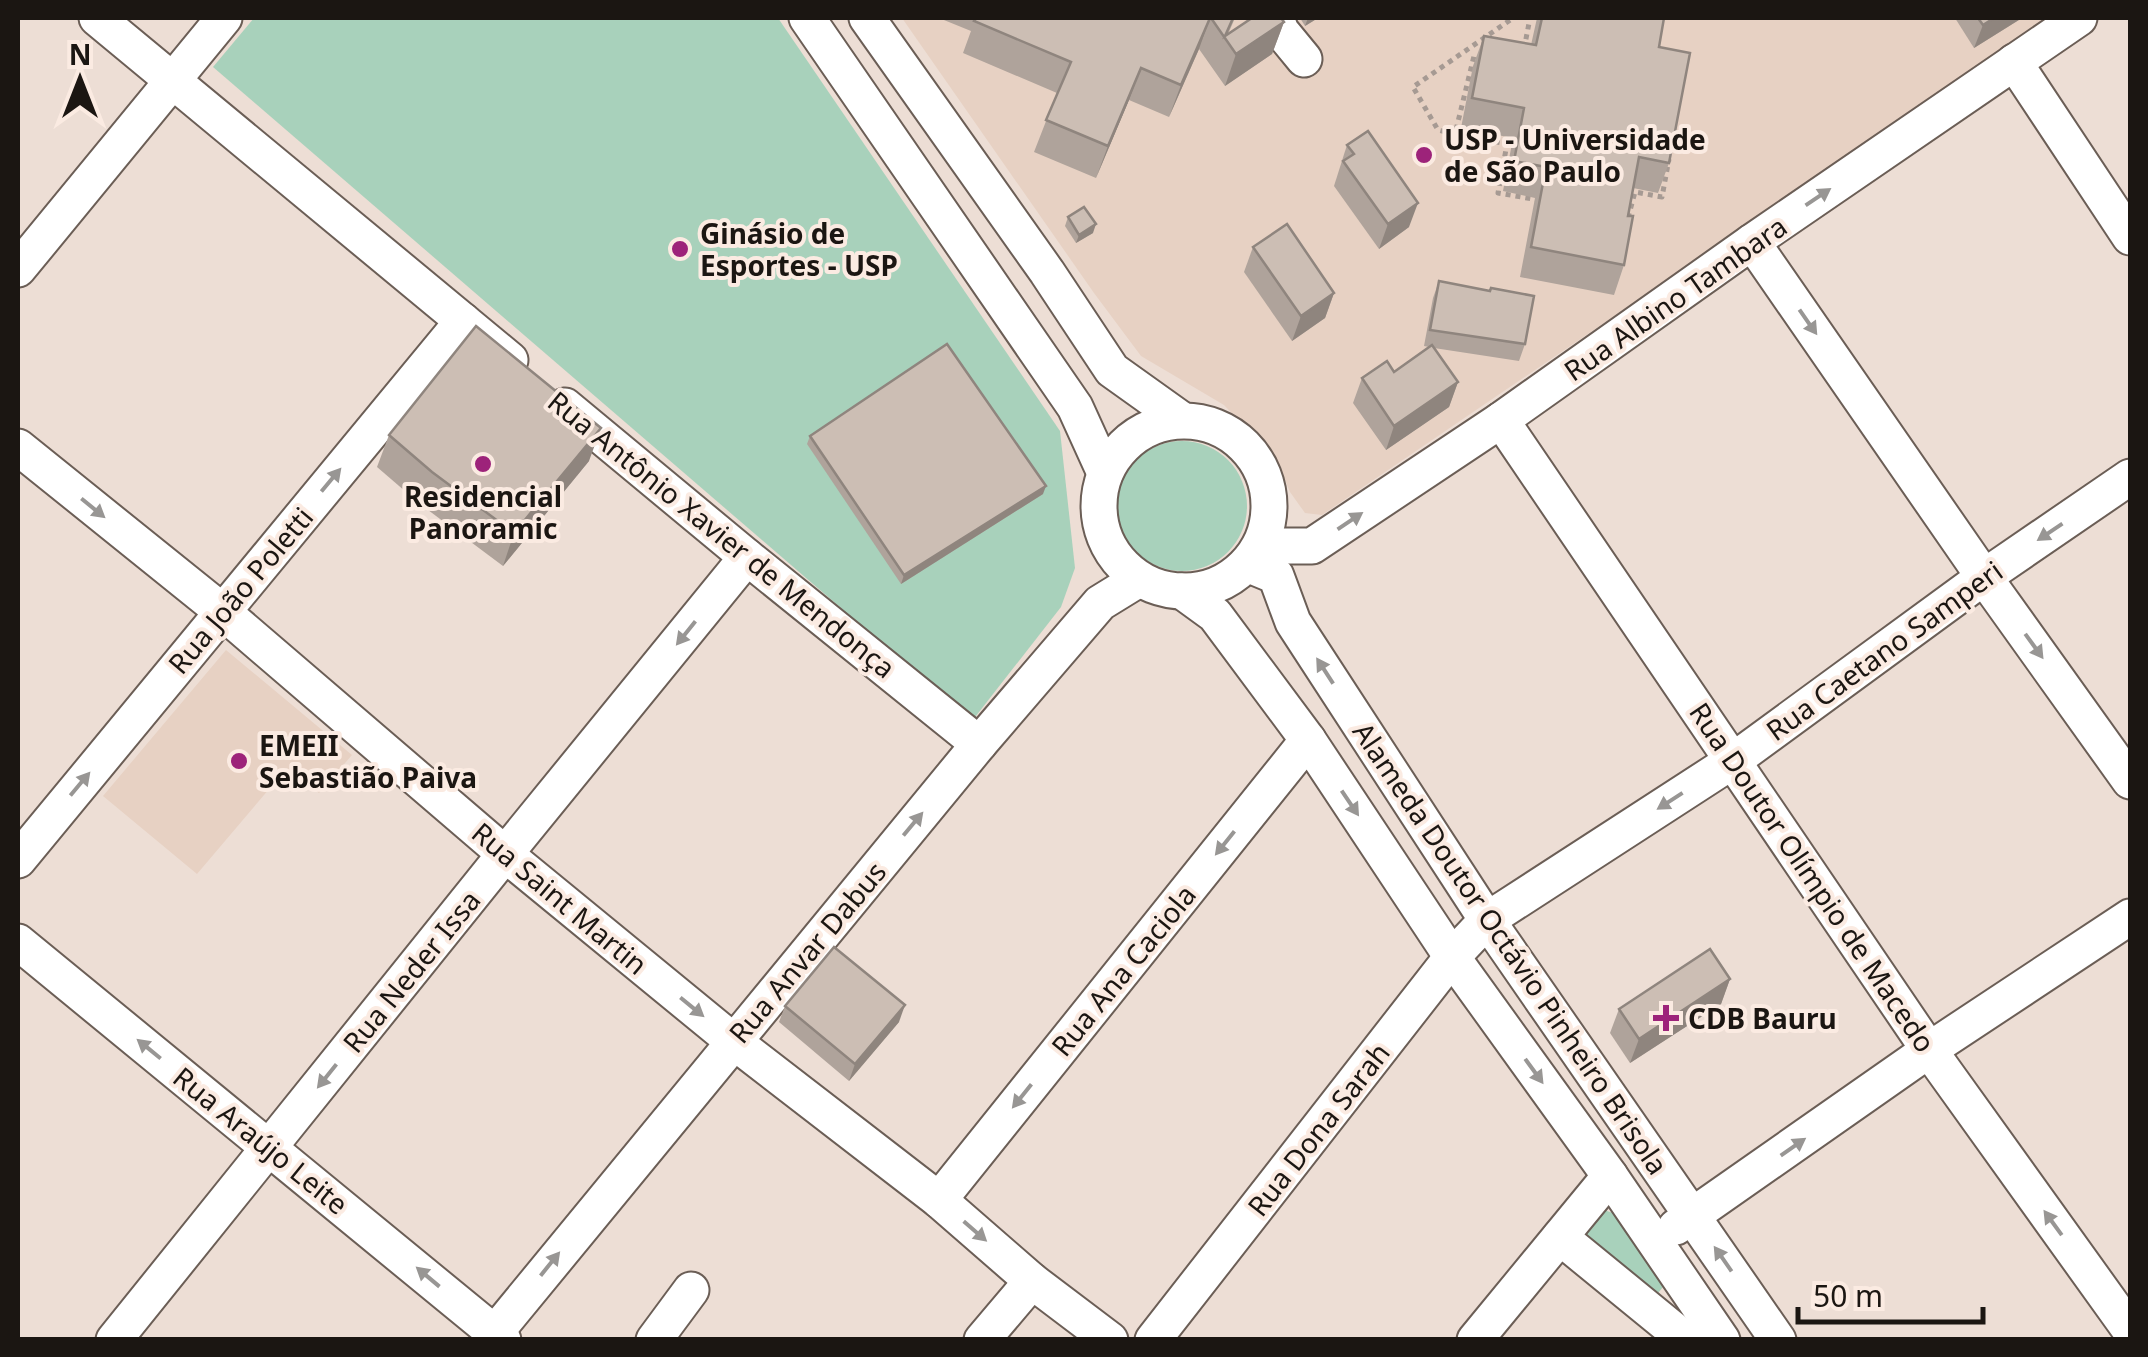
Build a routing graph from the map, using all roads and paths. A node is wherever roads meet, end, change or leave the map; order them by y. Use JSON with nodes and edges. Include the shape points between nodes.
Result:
{"nodes":[{"id":1,"x":97,"y":18,"type":"edge"},
{"id":2,"x":224,"y":18,"type":"edge"},
{"id":3,"x":807,"y":18,"type":"edge"},
{"id":4,"x":866,"y":18,"type":"edge"},
{"id":5,"x":1276,"y":18,"type":"edge"},
{"id":6,"x":1513,"y":18,"type":"edge"},
{"id":7,"x":1530,"y":18,"type":"edge"},
{"id":8,"x":2079,"y":18,"type":"edge"},
{"id":9,"x":1468,"y":48,"type":"junction"},
{"id":10,"x":1524,"y":49,"type":"edge"},
{"id":11,"x":1474,"y":56,"type":"junction"},
{"id":12,"x":1304,"y":59,"type":"dead end"},
{"id":13,"x":1490,"y":59,"type":"edge"},
{"id":14,"x":2014,"y":62,"type":"junction"},
{"id":15,"x":173,"y":80,"type":"junction"},
{"id":16,"x":1455,"y":134,"type":"junction"},
{"id":17,"x":1672,"y":145,"type":"edge"},
{"id":18,"x":1554,"y":204,"type":"edge"},
{"id":19,"x":1611,"y":214,"type":"edge"},
{"id":20,"x":2130,"y":237,"type":"edge"},
{"id":21,"x":1752,"y":242,"type":"junction"},
{"id":22,"x":18,"y":269,"type":"edge"},
{"id":23,"x":463,"y":320,"type":"junction"},
{"id":24,"x":1182,"y":420,"type":"junction"},
{"id":25,"x":1501,"y":420,"type":"junction"},
{"id":26,"x":18,"y":447,"type":"edge"},
{"id":27,"x":1105,"y":473,"type":"junction"},
{"id":28,"x":2130,"y":477,"type":"edge"},
{"id":29,"x":1253,"y":555,"type":"junction"},
{"id":30,"x":748,"y":558,"type":"junction"},
{"id":31,"x":1984,"y":577,"type":"junction"},
{"id":32,"x":1139,"y":579,"type":"junction"},
{"id":33,"x":1182,"y":591,"type":"junction"},
{"id":34,"x":222,"y":612,"type":"junction"},
{"id":35,"x":1308,"y":740,"type":"junction"},
{"id":36,"x":979,"y":744,"type":"junction"},
{"id":37,"x":1734,"y":760,"type":"junction"},
{"id":38,"x":2130,"y":782,"type":"edge"},
{"id":39,"x":505,"y":854,"type":"junction"},
{"id":40,"x":18,"y":860,"type":"edge"},
{"id":41,"x":2130,"y":917,"type":"edge"},
{"id":42,"x":1486,"y":920,"type":"junction"},
{"id":43,"x":18,"y":942,"type":"edge"},
{"id":44,"x":1452,"y":957,"type":"junction"},
{"id":45,"x":733,"y":1040,"type":"junction"},
{"id":46,"x":1930,"y":1050,"type":"junction"},
{"id":47,"x":270,"y":1148,"type":"junction"},
{"id":48,"x":1610,"y":1176,"type":"junction"},
{"id":49,"x":939,"y":1200,"type":"junction"},
{"id":50,"x":1694,"y":1216,"type":"junction"},
{"id":51,"x":1560,"y":1237,"type":"junction"},
{"id":52,"x":1654,"y":1241,"type":"junction"},
{"id":53,"x":1032,"y":1281,"type":"junction"},
{"id":54,"x":691,"y":1290,"type":"dead end"},
{"id":55,"x":2130,"y":1330,"type":"edge"},
{"id":56,"x":495,"y":1337,"type":"edge"},
{"id":57,"x":114,"y":1340,"type":"edge"},
{"id":58,"x":654,"y":1340,"type":"edge"},
{"id":59,"x":982,"y":1340,"type":"edge"},
{"id":60,"x":1110,"y":1340,"type":"edge"},
{"id":61,"x":1153,"y":1340,"type":"edge"},
{"id":62,"x":1475,"y":1340,"type":"edge"},
{"id":63,"x":1686,"y":1340,"type":"edge"},
{"id":64,"x":1722,"y":1340,"type":"edge"},
{"id":65,"x":1778,"y":1340,"type":"edge"}],
"edges":[{"from":1,"to":15,"type":"street","name":"Rua Antônio Xavier de Mendonça"},
{"from":2,"to":15,"type":"street"},
{"from":3,"to":27,"type":"street","via":[[1075,407]]},
{"from":4,"to":24,"type":"street","via":[[1112,370]]},
{"from":5,"to":12,"type":"street"},
{"from":6,"to":9,"type":"path"},
{"from":7,"to":10,"type":"path"},
{"from":8,"to":14,"type":"street","name":"Rua Albino Tambara"},
{"from":9,"to":11,"type":"path"},
{"from":9,"to":16,"type":"path","via":[[1413,87],[1438,130]]},
{"from":11,"to":13,"type":"path"},
{"from":11,"to":16,"type":"path"},
{"from":14,"to":20,"type":"street"},
{"from":21,"to":14,"type":"street","name":"Rua Albino Tambara","one_way":true},
{"from":15,"to":22,"type":"street"},
{"from":15,"to":23,"type":"street","name":"Rua Antônio Xavier de Mendonça"},
{"from":16,"to":18,"type":"path","via":[[1507,144],[1498,193]]},
{"from":17,"to":19,"type":"path","via":[[1662,197],[1634,192],[1630,218]]},
{"from":21,"to":25,"type":"street","name":"Rua Albino Tambara"},
{"from":21,"to":31,"type":"street","one_way":true},
{"from":23,"to":30,"type":"street","name":"Rua Antônio Xavier de Mendonça"},
{"from":34,"to":23,"type":"street","name":"Rua João Poletti","one_way":true},
{"from":24,"to":27,"type":"street","via":[[1132,438]]},
{"from":24,"to":29,"type":"street","via":[[1212,425],[1257,461],[1269,518]]},
{"from":29,"to":25,"type":"street","name":"Rua Albino Tambara","one_way":true,"via":[[1312,546]]},
{"from":25,"to":37,"type":"street","name":"Rua Doutor Olímpio de Macedo"},
{"from":26,"to":34,"type":"street","name":"Rua Saint Martin","one_way":true},
{"from":27,"to":32,"type":"street","via":[[1098,500],[1104,536]]},
{"from":28,"to":31,"type":"street","name":"Rua Caetano Samperi","one_way":true},
{"from":29,"to":33,"type":"street","via":[[1229,579]]},
{"from":42,"to":29,"type":"street","name":"Alameda Doutor Octávio Pinheiro Brisola","one_way":true,"via":[[1292,622],[1276,576]]},
{"from":30,"to":36,"type":"street","name":"Rua Antônio Xavier de Mendonça"},
{"from":30,"to":39,"type":"street","name":"Rua Neder Issa","one_way":true},
{"from":31,"to":37,"type":"street","name":"Rua Caetano Samperi"},
{"from":31,"to":38,"type":"street","one_way":true},
{"from":32,"to":33,"type":"street","name":"Alameda Doutor Octávio Pinheiro Brisola"},
{"from":32,"to":36,"type":"street","name":"Rua Anvar Dabus","via":[[1100,603]]},
{"from":33,"to":35,"type":"street","name":"Alameda Doutor Octávio Pinheiro Brisola","via":[[1215,615]]},
{"from":34,"to":39,"type":"street","name":"Rua Saint Martin"},
{"from":40,"to":34,"type":"street","name":"Rua João Poletti","one_way":true},
{"from":35,"to":44,"type":"street","name":"Alameda Doutor Octávio Pinheiro Brisola","one_way":true},
{"from":35,"to":49,"type":"street","name":"Rua Ana Caciola","one_way":true},
{"from":45,"to":36,"type":"street","name":"Rua Anvar Dabus","one_way":true},
{"from":37,"to":42,"type":"street","name":"Rua Caetano Samperi","one_way":true},
{"from":37,"to":46,"type":"street","name":"Rua Doutor Olímpio de Macedo"},
{"from":39,"to":45,"type":"street","name":"Rua Saint Martin","one_way":true},
{"from":39,"to":47,"type":"street","name":"Rua Neder Issa","one_way":true},
{"from":41,"to":46,"type":"street"},
{"from":42,"to":44,"type":"street","name":"Rua Dona Sarah"},
{"from":42,"to":50,"type":"street","name":"Alameda Doutor Octávio Pinheiro Brisola"},
{"from":47,"to":43,"type":"street","name":"Rua Araújo Leite","one_way":true},
{"from":44,"to":48,"type":"street","name":"Alameda Doutor Octávio Pinheiro Brisola","one_way":true},
{"from":44,"to":61,"type":"street","name":"Rua Dona Sarah"},
{"from":45,"to":49,"type":"street","name":"Rua Saint Martin"},
{"from":56,"to":45,"type":"street","name":"Rua Anvar Dabus","one_way":true},
{"from":50,"to":46,"type":"street","one_way":true},
{"from":55,"to":46,"type":"street","name":"Rua Doutor Olímpio de Macedo","one_way":true},
{"from":56,"to":47,"type":"street","name":"Rua Araújo Leite","one_way":true},
{"from":47,"to":57,"type":"street","name":"Rua Neder Issa"},
{"from":48,"to":51,"type":"street"},
{"from":48,"to":52,"type":"street","name":"Alameda Doutor Octávio Pinheiro Brisola"},
{"from":49,"to":53,"type":"street","name":"Rua Saint Martin","one_way":true},
{"from":50,"to":52,"type":"street"},
{"from":65,"to":50,"type":"street","name":"Alameda Doutor Octávio Pinheiro Brisola","one_way":true},
{"from":51,"to":62,"type":"street"},
{"from":51,"to":63,"type":"street"},
{"from":52,"to":64,"type":"street","name":"Alameda Doutor Octávio Pinheiro Brisola"},
{"from":53,"to":59,"type":"street"},
{"from":53,"to":60,"type":"street","name":"Rua Saint Martin"},
{"from":54,"to":58,"type":"street"}]}
